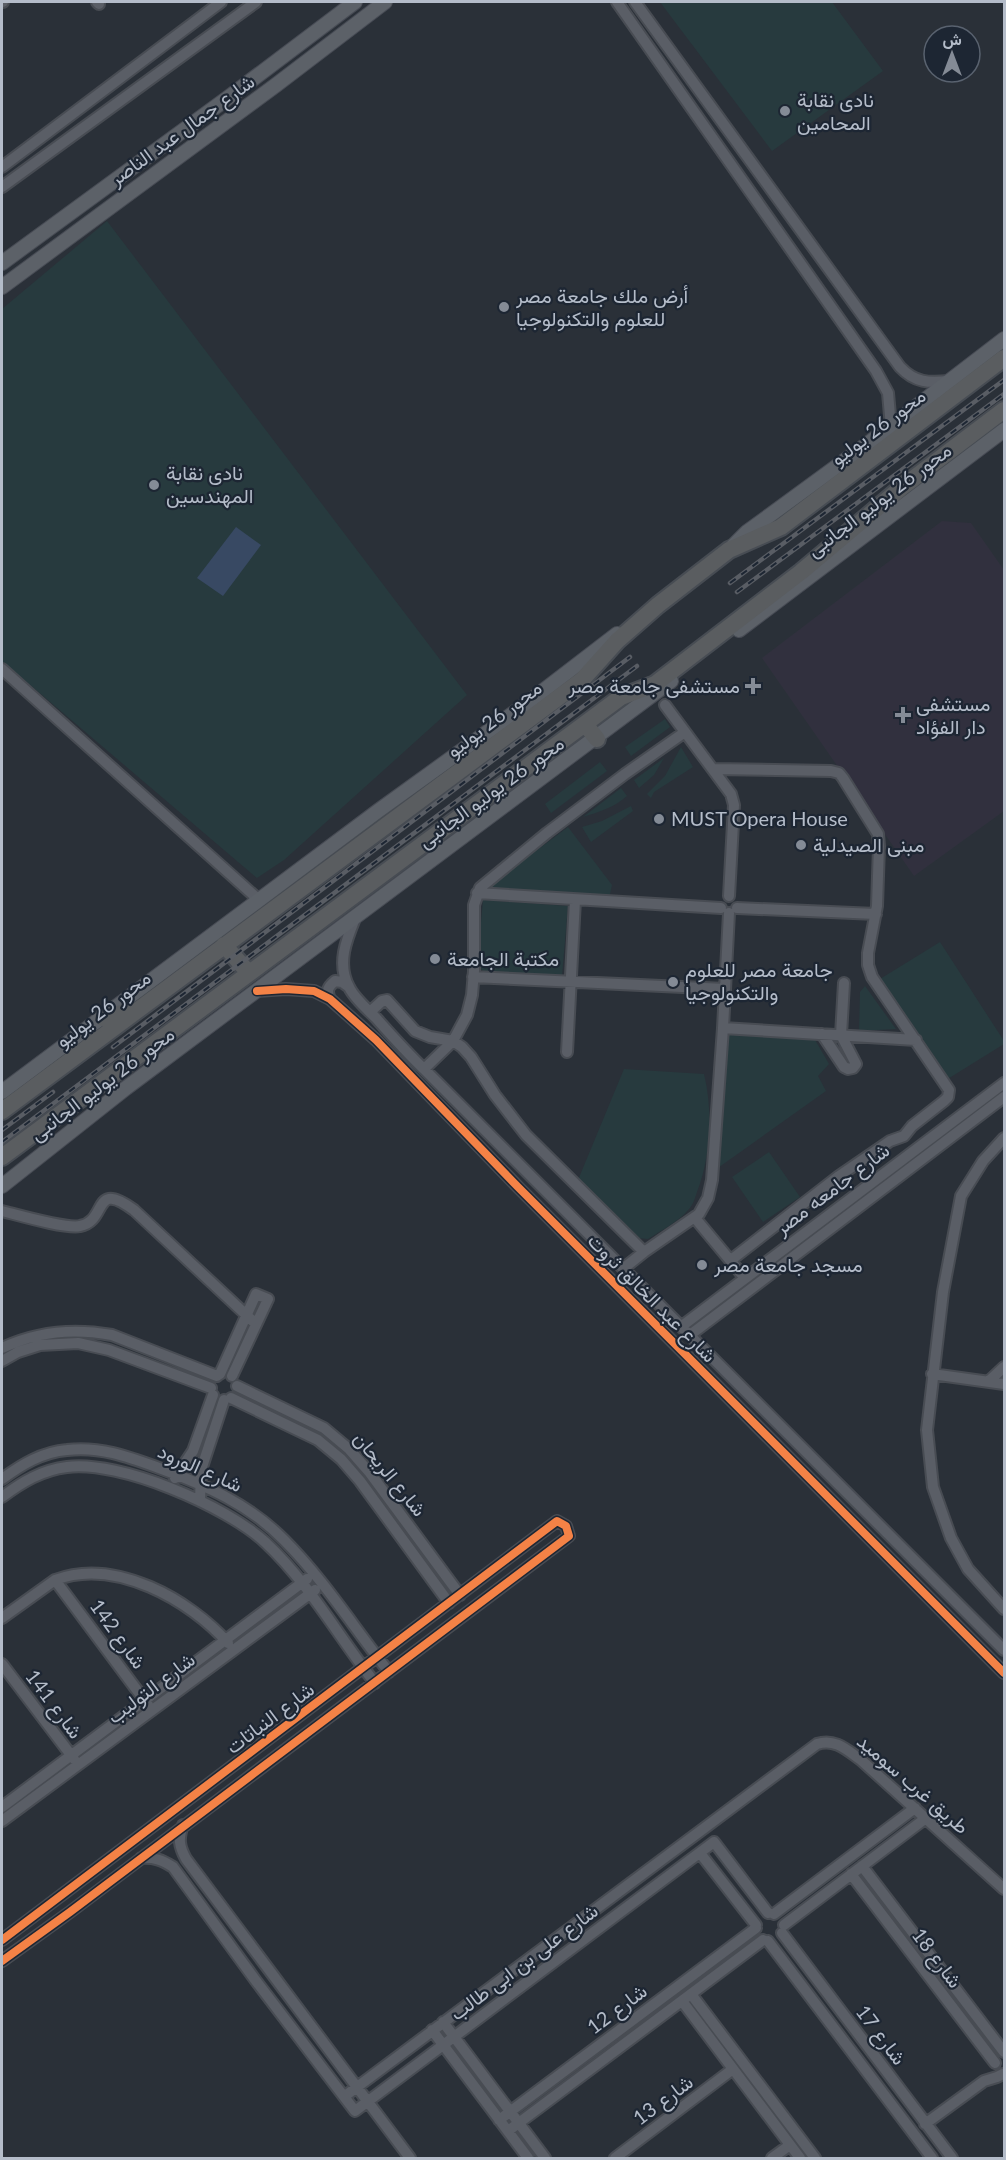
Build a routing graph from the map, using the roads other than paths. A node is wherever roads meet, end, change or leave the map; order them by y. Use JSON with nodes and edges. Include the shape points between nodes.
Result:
{"nodes":[{"id":1,"x":221,"y":2,"type":"edge"},
{"id":2,"x":256,"y":2,"type":"edge"},
{"id":3,"x":355,"y":2,"type":"edge"},
{"id":4,"x":385,"y":2,"type":"edge"},
{"id":5,"x":617,"y":2,"type":"edge"},
{"id":6,"x":635,"y":2,"type":"edge"},
{"id":7,"x":265,"y":70,"type":"junction"},
{"id":8,"x":276,"y":85,"type":"junction"},
{"id":9,"x":230,"y":97,"type":"junction"},
{"id":10,"x":242,"y":110,"type":"junction"},
{"id":11,"x":2,"y":167,"type":"edge"},
{"id":12,"x":2,"y":187,"type":"edge"},
{"id":13,"x":2,"y":263,"type":"edge"},
{"id":14,"x":2,"y":288,"type":"edge"},
{"id":15,"x":1005,"y":339,"type":"edge"},
{"id":16,"x":1005,"y":358,"type":"edge"},
{"id":17,"x":949,"y":381,"type":"junction"},
{"id":18,"x":1005,"y":410,"type":"edge"},
{"id":19,"x":891,"y":427,"type":"junction"},
{"id":20,"x":1005,"y":430,"type":"edge"},
{"id":21,"x":729,"y":550,"type":"junction"},
{"id":22,"x":750,"y":615,"type":"junction"},
{"id":23,"x":2,"y":669,"type":"edge"},
{"id":24,"x":665,"y":705,"type":"dead end"},
{"id":25,"x":526,"y":712,"type":"junction"},
{"id":26,"x":585,"y":724,"type":"junction"},
{"id":27,"x":685,"y":732,"type":"junction"},
{"id":28,"x":597,"y":738,"type":"junction"},
{"id":29,"x":713,"y":769,"type":"junction"},
{"id":30,"x":477,"y":893,"type":"junction"},
{"id":31,"x":259,"y":900,"type":"junction"},
{"id":32,"x":575,"y":900,"type":"junction"},
{"id":33,"x":729,"y":910,"type":"junction"},
{"id":34,"x":876,"y":914,"type":"junction"},
{"id":35,"x":356,"y":916,"type":"junction"},
{"id":36,"x":224,"y":945,"type":"junction"},
{"id":37,"x":249,"y":973,"type":"junction"},
{"id":38,"x":473,"y":977,"type":"junction"},
{"id":39,"x":571,"y":981,"type":"junction"},
{"id":40,"x":844,"y":983,"type":"dead end"},
{"id":41,"x":349,"y":987,"type":"junction"},
{"id":42,"x":725,"y":989,"type":"junction"},
{"id":43,"x":257,"y":991,"type":"junction"},
{"id":44,"x":330,"y":999,"type":"junction"},
{"id":45,"x":139,"y":1008,"type":"junction"},
{"id":46,"x":370,"y":1012,"type":"junction"},
{"id":47,"x":103,"y":1018,"type":"junction"},
{"id":48,"x":723,"y":1028,"type":"junction"},
{"id":49,"x":822,"y":1034,"type":"junction"},
{"id":50,"x":841,"y":1035,"type":"junction"},
{"id":51,"x":916,"y":1040,"type":"junction"},
{"id":52,"x":453,"y":1041,"type":"junction"},
{"id":53,"x":567,"y":1052,"type":"dead end"},
{"id":54,"x":424,"y":1069,"type":"junction"},
{"id":55,"x":1005,"y":1083,"type":"edge"},
{"id":56,"x":2,"y":1092,"type":"edge"},
{"id":57,"x":1005,"y":1097,"type":"edge"},
{"id":58,"x":2,"y":1111,"type":"edge"},
{"id":59,"x":1005,"y":1138,"type":"edge"},
{"id":60,"x":2,"y":1157,"type":"edge"},
{"id":61,"x":2,"y":1186,"type":"edge"},
{"id":62,"x":2,"y":1211,"type":"edge"},
{"id":63,"x":695,"y":1218,"type":"junction"},
{"id":64,"x":644,"y":1252,"type":"junction"},
{"id":65,"x":731,"y":1260,"type":"junction"},
{"id":66,"x":624,"y":1268,"type":"junction"},
{"id":67,"x":744,"y":1277,"type":"junction"},
{"id":68,"x":247,"y":1316,"type":"junction"},
{"id":69,"x":256,"y":1324,"type":"junction"},
{"id":70,"x":682,"y":1326,"type":"junction"},
{"id":71,"x":62,"y":1331,"type":"junction"},
{"id":72,"x":690,"y":1335,"type":"junction"},
{"id":73,"x":62,"y":1343,"type":"junction"},
{"id":74,"x":2,"y":1348,"type":"edge"},
{"id":75,"x":2,"y":1361,"type":"edge"},
{"id":76,"x":1005,"y":1366,"type":"edge"},
{"id":77,"x":932,"y":1374,"type":"junction"},
{"id":78,"x":218,"y":1375,"type":"junction"},
{"id":79,"x":235,"y":1381,"type":"junction"},
{"id":80,"x":989,"y":1381,"type":"junction"},
{"id":81,"x":1005,"y":1384,"type":"edge"},
{"id":82,"x":212,"y":1391,"type":"junction"},
{"id":83,"x":227,"y":1399,"type":"junction"},
{"id":84,"x":370,"y":1473,"type":"junction"},
{"id":85,"x":177,"y":1475,"type":"junction"},
{"id":86,"x":2,"y":1479,"type":"edge"},
{"id":87,"x":360,"y":1481,"type":"junction"},
{"id":88,"x":199,"y":1483,"type":"junction"},
{"id":89,"x":167,"y":1488,"type":"junction"},
{"id":90,"x":3,"y":1493,"type":"edge"},
{"id":91,"x":200,"y":1501,"type":"junction"},
{"id":92,"x":314,"y":1574,"type":"junction"},
{"id":93,"x":56,"y":1580,"type":"junction"},
{"id":94,"x":303,"y":1582,"type":"junction"},
{"id":95,"x":323,"y":1584,"type":"junction"},
{"id":96,"x":310,"y":1593,"type":"junction"},
{"id":97,"x":460,"y":1595,"type":"junction"},
{"id":98,"x":449,"y":1603,"type":"junction"},
{"id":99,"x":1005,"y":1609,"type":"edge"},
{"id":100,"x":2,"y":1618,"type":"edge"},
{"id":101,"x":225,"y":1640,"type":"junction"},
{"id":102,"x":234,"y":1650,"type":"junction"},
{"id":103,"x":1005,"y":1650,"type":"edge"},
{"id":104,"x":377,"y":1657,"type":"junction"},
{"id":105,"x":2,"y":1664,"type":"edge"},
{"id":106,"x":363,"y":1668,"type":"junction"},
{"id":107,"x":389,"y":1672,"type":"junction"},
{"id":108,"x":1005,"y":1673,"type":"edge"},
{"id":109,"x":375,"y":1683,"type":"junction"},
{"id":110,"x":145,"y":1700,"type":"junction"},
{"id":111,"x":152,"y":1710,"type":"junction"},
{"id":112,"x":71,"y":1755,"type":"junction"},
{"id":113,"x":78,"y":1765,"type":"junction"},
{"id":114,"x":915,"y":1808,"type":"junction"},
{"id":115,"x":3,"y":1814,"type":"edge"},
{"id":116,"x":926,"y":1818,"type":"junction"},
{"id":117,"x":183,"y":1825,"type":"junction"},
{"id":118,"x":703,"y":1828,"type":"joint"},
{"id":119,"x":700,"y":1852,"type":"junction"},
{"id":120,"x":140,"y":1858,"type":"junction"},
{"id":121,"x":862,"y":1866,"type":"junction"},
{"id":122,"x":851,"y":1874,"type":"junction"},
{"id":123,"x":1005,"y":1889,"type":"edge"},
{"id":124,"x":771,"y":1913,"type":"junction"},
{"id":125,"x":756,"y":1926,"type":"junction"},
{"id":126,"x":783,"y":1929,"type":"junction"},
{"id":127,"x":2,"y":1940,"type":"edge"},
{"id":128,"x":766,"y":1940,"type":"junction"},
{"id":129,"x":2,"y":1961,"type":"edge"},
{"id":130,"x":686,"y":1998,"type":"junction"},
{"id":131,"x":443,"y":2022,"type":"junction"},
{"id":132,"x":432,"y":2030,"type":"junction"},
{"id":133,"x":454,"y":2037,"type":"junction"},
{"id":134,"x":443,"y":2045,"type":"junction"},
{"id":135,"x":1005,"y":2053,"type":"edge"},
{"id":136,"x":733,"y":2070,"type":"junction"},
{"id":137,"x":1001,"y":2071,"type":"edge"},
{"id":138,"x":356,"y":2087,"type":"junction"},
{"id":139,"x":345,"y":2096,"type":"junction"},
{"id":140,"x":367,"y":2101,"type":"junction"},
{"id":141,"x":510,"y":2112,"type":"junction"},
{"id":142,"x":499,"y":2120,"type":"junction"},
{"id":143,"x":519,"y":2123,"type":"junction"},
{"id":144,"x":926,"y":2124,"type":"junction"},
{"id":145,"x":508,"y":2131,"type":"junction"},
{"id":146,"x":790,"y":2145,"type":"junction"},
{"id":147,"x":410,"y":2158,"type":"edge"},
{"id":148,"x":528,"y":2158,"type":"edge"},
{"id":149,"x":545,"y":2158,"type":"edge"},
{"id":150,"x":615,"y":2158,"type":"edge"},
{"id":151,"x":772,"y":2158,"type":"edge"},
{"id":152,"x":800,"y":2158,"type":"edge"},
{"id":153,"x":815,"y":2158,"type":"edge"},
{"id":154,"x":932,"y":2158,"type":"edge"},
{"id":155,"x":952,"y":2158,"type":"edge"}],
"edges":[{"from":1,"to":11,"type":"street"},
{"from":2,"to":12,"type":"street"},
{"from":3,"to":7,"type":"main road","name":"شارع جمال عبد الناصر"},
{"from":4,"to":8,"type":"main road","name":"شارع جمال عبد الناصر"},
{"from":5,"to":19,"type":"street","via":[[876,370],[888,393]]},
{"from":6,"to":17,"type":"street","via":[[900,367],[919,381]]},
{"from":7,"to":8,"type":"main road","via":[[265,82]]},
{"from":7,"to":9,"type":"main road","name":"شارع جمال عبد الناصر"},
{"from":8,"to":10,"type":"main road","name":"شارع جمال عبد الناصر"},
{"from":9,"to":10,"type":"main road","via":[[241,99]]},
{"from":9,"to":13,"type":"main road","name":"شارع جمال عبد الناصر"},
{"from":10,"to":14,"type":"main road","name":"شارع جمال عبد الناصر"},
{"from":15,"to":17,"type":"main road"},
{"from":16,"to":21,"type":"highway","name":"محور 26 يوليو","via":[[781,527]]},
{"from":17,"to":19,"type":"main road"},
{"from":18,"to":22,"type":"highway","via":[[901,488]]},
{"from":19,"to":21,"type":"main road","via":[[747,532]]},
{"from":20,"to":22,"type":"main road","name":"محور 26 يوليو الجانبى"},
{"from":21,"to":25,"type":"highway","name":"محور 26 يوليو","via":[[617,641],[582,680]]},
{"from":22,"to":26,"type":"highway","via":[[655,684],[621,697]]},
{"from":22,"to":28,"type":"main road","name":"محور 26 يوليو الجانبى"},
{"from":23,"to":31,"type":"street"},
{"from":24,"to":27,"type":"street"},
{"from":25,"to":31,"type":"main road"},
{"from":25,"to":36,"type":"highway","name":"محور 26 يوليو"},
{"from":26,"to":28,"type":"highway"},
{"from":26,"to":37,"type":"highway"},
{"from":27,"to":29,"type":"street"},
{"from":27,"to":30,"type":"street","via":[[548,833]]},
{"from":28,"to":35,"type":"main road","name":"محور 26 يوليو الجانبى"},
{"from":29,"to":33,"type":"street","via":[[734,805],[729,896],[723,899]]},
{"from":29,"to":34,"type":"street","via":[[838,773],[878,834]]},
{"from":30,"to":32,"type":"street"},
{"from":30,"to":38,"type":"street"},
{"from":31,"to":47,"type":"main road"},
{"from":32,"to":33,"type":"street"},
{"from":32,"to":39,"type":"street"},
{"from":33,"to":34,"type":"street"},
{"from":33,"to":42,"type":"street"},
{"from":34,"to":51,"type":"street","via":[[868,965],[872,977]]},
{"from":35,"to":41,"type":"street","name":"شارع عبد الخالق ثروت","via":[[343,953]]},
{"from":35,"to":43,"type":"main road","name":"محور 26 يوليو الجانبى"},
{"from":36,"to":37,"type":"highway"},
{"from":36,"to":45,"type":"highway","name":"محور 26 يوليو"},
{"from":37,"to":60,"type":"highway"},
{"from":38,"to":39,"type":"street"},
{"from":38,"to":52,"type":"street","via":[[466,1015]]},
{"from":39,"to":42,"type":"street"},
{"from":39,"to":53,"type":"street"},
{"from":40,"to":50,"type":"street"},
{"from":41,"to":44,"type":"street","via":[[335,981],[327,992]]},
{"from":41,"to":46,"type":"street","name":"شارع عبد الخالق ثروت"},
{"from":42,"to":48,"type":"street"},
{"from":43,"to":44,"type":"street","name":"شارع عبد الخالق ثروت","via":[[300,989]]},
{"from":43,"to":61,"type":"main road","name":"محور 26 يوليو الجانبى"},
{"from":44,"to":108,"type":"street","name":"شارع عبد الخالق ثروت","via":[[376,1040]]},
{"from":45,"to":47,"type":"highway"},
{"from":45,"to":58,"type":"highway","name":"محور 26 يوليو"},
{"from":46,"to":52,"type":"street","via":[[387,1000],[415,1031]]},
{"from":46,"to":54,"type":"street","name":"شارع عبد الخالق ثروت"},
{"from":47,"to":56,"type":"main road"},
{"from":48,"to":49,"type":"street"},
{"from":48,"to":63,"type":"street","via":[[712,1180],[706,1204]]},
{"from":49,"to":50,"type":"street"},
{"from":49,"to":50,"type":"street","via":[[844,1067],[853,1068],[855,1059]]},
{"from":50,"to":51,"type":"street"},
{"from":51,"to":65,"type":"street","via":[[948,1087],[948,1097],[904,1136],[890,1141],[839,1176]]},
{"from":52,"to":54,"type":"street"},
{"from":52,"to":64,"type":"street","via":[[471,1057],[526,1135]]},
{"from":54,"to":66,"type":"street","name":"شارع عبد الخالق ثروت"},
{"from":55,"to":67,"type":"street","name":"شارع جامعه مصر"},
{"from":57,"to":72,"type":"street","name":"شارع جامعه مصر"},
{"from":59,"to":77,"type":"street","via":[[983,1161],[961,1196]]},
{"from":62,"to":68,"type":"street","via":[[79,1226],[94,1218],[105,1200],[116,1199],[134,1210]]},
{"from":63,"to":64,"type":"street"},
{"from":63,"to":65,"type":"street"},
{"from":64,"to":66,"type":"street"},
{"from":65,"to":67,"type":"street"},
{"from":66,"to":70,"type":"street","name":"شارع عبد الخالق ثروت"},
{"from":67,"to":70,"type":"street","name":"شارع جامعه مصر"},
{"from":68,"to":69,"type":"street"},
{"from":68,"to":69,"type":"street","via":[[256,1294],[268,1299]]},
{"from":68,"to":78,"type":"street"},
{"from":69,"to":79,"type":"street"},
{"from":70,"to":72,"type":"street","name":"شارع عبد الخالق ثروت"},
{"from":71,"to":73,"type":"street"},
{"from":71,"to":74,"type":"street","via":[[38,1334]]},
{"from":71,"to":78,"type":"street","via":[[112,1335]]},
{"from":72,"to":103,"type":"street","name":"شارع عبد الخالق ثروت"},
{"from":73,"to":75,"type":"street","via":[[40,1345]]},
{"from":73,"to":82,"type":"street","via":[[109,1350]]},
{"from":76,"to":80,"type":"street"},
{"from":77,"to":80,"type":"street"},
{"from":77,"to":99,"type":"street","via":[[927,1430],[936,1497],[968,1569]]},
{"from":78,"to":79,"type":"street"},
{"from":78,"to":82,"type":"street","via":[[212,1381]]},
{"from":79,"to":83,"type":"street","via":[[236,1393]]},
{"from":79,"to":84,"type":"street","name":"شارع الريحان","via":[[324,1428],[356,1455]]},
{"from":80,"to":81,"type":"street"},
{"from":82,"to":83,"type":"street","via":[[217,1399]]},
{"from":82,"to":85,"type":"street","via":[[193,1451]]},
{"from":83,"to":87,"type":"street","name":"شارع الريحان","via":[[318,1440]]},
{"from":83,"to":88,"type":"street"},
{"from":84,"to":87,"type":"street"},
{"from":84,"to":97,"type":"street","name":"شارع الريحان"},
{"from":85,"to":86,"type":"street","name":"شارع الورود","via":[[119,1454],[85,1449],[45,1455]]},
{"from":85,"to":88,"type":"street","name":"شارع الورود"},
{"from":85,"to":89,"type":"street"},
{"from":87,"to":98,"type":"street","name":"شارع الريحان"},
{"from":88,"to":91,"type":"street"},
{"from":88,"to":92,"type":"street","name":"شارع الورود","via":[[263,1521]]},
{"from":89,"to":90,"type":"street","name":"شارع الورود","via":[[117,1471],[86,1466],[32,1477]]},
{"from":89,"to":91,"type":"street","name":"شارع الورود"},
{"from":91,"to":94,"type":"street","name":"شارع الورود","via":[[249,1529]]},
{"from":92,"to":94,"type":"street","name":"شارع التوليب"},
{"from":92,"to":95,"type":"street","name":"شارع الورود"},
{"from":93,"to":100,"type":"street"},
{"from":93,"to":101,"type":"street","via":[[99,1575],[146,1585],[189,1607]]},
{"from":93,"to":110,"type":"street","name":"شارع 142"},
{"from":94,"to":96,"type":"street","name":"شارع الورود"},
{"from":94,"to":101,"type":"street","name":"شارع التوليب"},
{"from":95,"to":96,"type":"street","name":"شارع التوليب"},
{"from":95,"to":104,"type":"street","name":"شارع الورود"},
{"from":96,"to":102,"type":"street","name":"شارع التوليب"},
{"from":96,"to":106,"type":"street","name":"شارع الورود"},
{"from":97,"to":98,"type":"street","name":"شارع النباتات"},
{"from":97,"to":107,"type":"street","name":"شارع النباتات","via":[[557,1521],[566,1526],[569,1536]]},
{"from":98,"to":104,"type":"street","name":"شارع النباتات"},
{"from":101,"to":102,"type":"street"},
{"from":101,"to":110,"type":"street","name":"شارع التوليب"},
{"from":102,"to":111,"type":"street","name":"شارع التوليب"},
{"from":104,"to":106,"type":"street","name":"شارع النباتات"},
{"from":104,"to":107,"type":"street","name":"شارع الورود"},
{"from":105,"to":112,"type":"street","name":"شارع 141"},
{"from":106,"to":109,"type":"street","name":"شارع الورود"},
{"from":106,"to":127,"type":"street","name":"شارع النباتات"},
{"from":107,"to":109,"type":"street","name":"شارع النباتات"},
{"from":109,"to":117,"type":"street","name":"شارع النباتات"},
{"from":110,"to":111,"type":"street","name":"شارع 142"},
{"from":110,"to":112,"type":"street","name":"شارع التوليب"},
{"from":111,"to":113,"type":"street","name":"شارع التوليب"},
{"from":112,"to":113,"type":"street","name":"شارع 141"},
{"from":112,"to":115,"type":"street","name":"شارع التوليب"},
{"from":113,"to":115,"type":"street","name":"شارع التوليب"},
{"from":114,"to":116,"type":"street","name":"طريق غرب سوميد"},
{"from":114,"to":118,"type":"street","name":"طريق غرب سوميد","via":[[861,1760],[840,1745],[824,1741]]},
{"from":114,"to":124,"type":"street"},
{"from":116,"to":121,"type":"street"},
{"from":116,"to":123,"type":"street","name":"طريق غرب سوميد"},
{"from":117,"to":120,"type":"street","name":"شارع النباتات"},
{"from":117,"to":138,"type":"street","via":[[180,1848],[186,1859]]},
{"from":118,"to":131,"type":"street","name":"شارع على بن ابى طالب"},
{"from":119,"to":124,"type":"street","name":"شارع على بن ابى طالب","via":[[714,1842]]},
{"from":119,"to":125,"type":"street"},
{"from":119,"to":133,"type":"street","name":"شارع على بن ابى طالب"},
{"from":120,"to":129,"type":"street","name":"شارع النباتات"},
{"from":120,"to":139,"type":"street","via":[[152,1857],[173,1867]]},
{"from":121,"to":122,"type":"street"},
{"from":121,"to":135,"type":"street","name":"شارع 18"},
{"from":122,"to":126,"type":"street"},
{"from":122,"to":137,"type":"street","name":"شارع 18"},
{"from":124,"to":125,"type":"street","via":[[759,1919]]},
{"from":124,"to":126,"type":"street","via":[[781,1919]]},
{"from":125,"to":128,"type":"street","via":[[758,1935]]},
{"from":125,"to":141,"type":"street","name":"شارع 12"},
{"from":126,"to":128,"type":"street","via":[[778,1939]]},
{"from":126,"to":144,"type":"street","name":"شارع 17"},
{"from":128,"to":130,"type":"street","name":"شارع 12"},
{"from":128,"to":154,"type":"street","name":"شارع 17"},
{"from":130,"to":136,"type":"street"},
{"from":130,"to":143,"type":"street","name":"شارع 12"},
{"from":130,"to":153,"type":"street"},
{"from":131,"to":132,"type":"street","name":"شارع على بن ابى طالب"},
{"from":131,"to":133,"type":"street"},
{"from":132,"to":134,"type":"street"},
{"from":132,"to":138,"type":"street","name":"شارع على بن ابى طالب"},
{"from":133,"to":134,"type":"street","name":"شارع على بن ابى طالب"},
{"from":133,"to":141,"type":"street"},
{"from":134,"to":140,"type":"street","name":"شارع على بن ابى طالب"},
{"from":134,"to":142,"type":"street"},
{"from":135,"to":137,"type":"street","via":[[998,2057]]},
{"from":136,"to":146,"type":"street"},
{"from":136,"to":150,"type":"street","name":"شارع 13"},
{"from":137,"to":144,"type":"street","via":[[989,2070],[984,2081]]},
{"from":138,"to":139,"type":"street","name":"شارع على بن ابى طالب"},
{"from":138,"to":140,"type":"street"},
{"from":139,"to":140,"type":"street","name":"شارع على بن ابى طالب","via":[[355,2111]]},
{"from":140,"to":147,"type":"street"},
{"from":141,"to":142,"type":"street","name":"شارع 12"},
{"from":141,"to":143,"type":"street"},
{"from":142,"to":145,"type":"street"},
{"from":143,"to":145,"type":"street","name":"شارع 12"},
{"from":143,"to":149,"type":"street"},
{"from":144,"to":155,"type":"street","name":"شارع 17"},
{"from":145,"to":148,"type":"street"},
{"from":146,"to":151,"type":"street"},
{"from":146,"to":152,"type":"street"}]}
